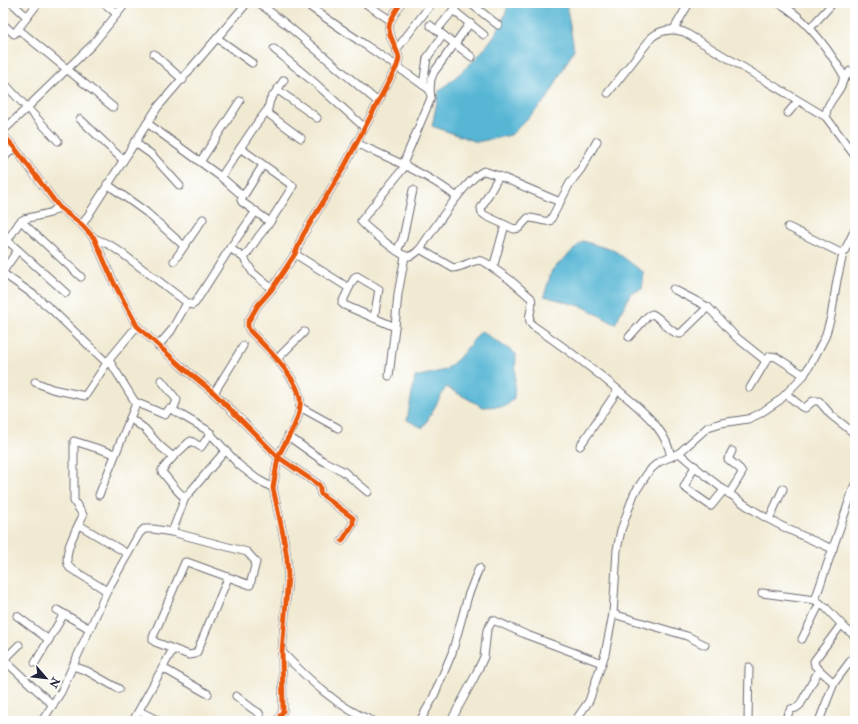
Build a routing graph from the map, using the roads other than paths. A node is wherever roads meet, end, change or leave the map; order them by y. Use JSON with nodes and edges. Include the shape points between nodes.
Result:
{"nodes":[{"id":1,"x":12,"y":3,"type":"edge"},
{"id":2,"x":38,"y":3,"type":"edge"},
{"id":3,"x":104,"y":3,"type":"edge"},
{"id":4,"x":126,"y":3,"type":"edge"},
{"id":5,"x":259,"y":3,"type":"edge"},
{"id":6,"x":305,"y":3,"type":"edge"},
{"id":7,"x":365,"y":3,"type":"edge"},
{"id":8,"x":401,"y":3,"type":"edge"},
{"id":9,"x":432,"y":3,"type":"edge"},
{"id":10,"x":459,"y":3,"type":"edge"},
{"id":11,"x":470,"y":3,"type":"edge"},
{"id":12,"x":690,"y":3,"type":"edge"},
{"id":13,"x":779,"y":3,"type":"edge"},
{"id":14,"x":833,"y":3,"type":"edge"},
{"id":15,"x":243,"y":4,"type":"edge"},
{"id":16,"x":453,"y":10,"type":"junction"},
{"id":17,"x":117,"y":14,"type":"junction"},
{"id":18,"x":27,"y":18,"type":"junction"},
{"id":19,"x":390,"y":20,"type":"junction"},
{"id":20,"x":470,"y":23,"type":"junction"},
{"id":21,"x":3,"y":24,"type":"edge"},
{"id":22,"x":430,"y":25,"type":"dead end"},
{"id":23,"x":498,"y":25,"type":"dead end"},
{"id":24,"x":810,"y":28,"type":"junction"},
{"id":25,"x":18,"y":29,"type":"junction"},
{"id":26,"x":674,"y":29,"type":"junction"},
{"id":27,"x":436,"y":30,"type":"junction"},
{"id":28,"x":484,"y":35,"type":"dead end"},
{"id":29,"x":443,"y":36,"type":"junction"},
{"id":30,"x":218,"y":38,"type":"junction"},
{"id":31,"x":454,"y":44,"type":"junction"},
{"id":32,"x":274,"y":49,"type":"dead end"},
{"id":33,"x":396,"y":50,"type":"junction"},
{"id":34,"x":154,"y":54,"type":"dead end"},
{"id":35,"x":472,"y":57,"type":"dead end"},
{"id":36,"x":252,"y":63,"type":"dead end"},
{"id":37,"x":397,"y":66,"type":"junction"},
{"id":38,"x":66,"y":70,"type":"junction"},
{"id":39,"x":855,"y":75,"type":"edge"},
{"id":40,"x":844,"y":78,"type":"junction"},
{"id":41,"x":182,"y":80,"type":"junction"},
{"id":42,"x":284,"y":80,"type":"dead end"},
{"id":43,"x":3,"y":82,"type":"edge"},
{"id":44,"x":423,"y":86,"type":"junction"},
{"id":45,"x":278,"y":90,"type":"junction"},
{"id":46,"x":430,"y":90,"type":"junction"},
{"id":47,"x":608,"y":93,"type":"dead end"},
{"id":48,"x":798,"y":100,"type":"junction"},
{"id":49,"x":240,"y":102,"type":"dead end"},
{"id":50,"x":378,"y":102,"type":"junction"},
{"id":51,"x":113,"y":107,"type":"dead end"},
{"id":52,"x":27,"y":109,"type":"junction"},
{"id":53,"x":266,"y":112,"type":"junction"},
{"id":54,"x":788,"y":113,"type":"dead end"},
{"id":55,"x":826,"y":117,"type":"junction"},
{"id":56,"x":318,"y":118,"type":"dead end"},
{"id":57,"x":80,"y":119,"type":"dead end"},
{"id":58,"x":147,"y":123,"type":"junction"},
{"id":59,"x":364,"y":127,"type":"junction"},
{"id":60,"x":3,"y":131,"type":"edge"},
{"id":61,"x":3,"y":135,"type":"edge"},
{"id":62,"x":301,"y":138,"type":"dead end"},
{"id":63,"x":58,"y":141,"type":"dead end"},
{"id":64,"x":597,"y":141,"type":"dead end"},
{"id":65,"x":134,"y":142,"type":"junction"},
{"id":66,"x":356,"y":143,"type":"junction"},
{"id":67,"x":14,"y":147,"type":"junction"},
{"id":68,"x":240,"y":148,"type":"junction"},
{"id":69,"x":855,"y":154,"type":"edge"},
{"id":70,"x":3,"y":159,"type":"edge"},
{"id":71,"x":123,"y":160,"type":"junction"},
{"id":72,"x":200,"y":162,"type":"junction"},
{"id":73,"x":263,"y":165,"type":"junction"},
{"id":74,"x":404,"y":165,"type":"junction"},
{"id":75,"x":499,"y":176,"type":"junction"},
{"id":76,"x":221,"y":177,"type":"junction"},
{"id":77,"x":107,"y":184,"type":"junction"},
{"id":78,"x":180,"y":186,"type":"dead end"},
{"id":79,"x":412,"y":190,"type":"dead end"},
{"id":80,"x":243,"y":196,"type":"junction"},
{"id":81,"x":457,"y":197,"type":"junction"},
{"id":82,"x":560,"y":202,"type":"junction"},
{"id":83,"x":59,"y":207,"type":"junction"},
{"id":84,"x":256,"y":211,"type":"junction"},
{"id":85,"x":204,"y":218,"type":"dead end"},
{"id":86,"x":21,"y":222,"type":"junction"},
{"id":87,"x":270,"y":222,"type":"junction"},
{"id":88,"x":82,"y":225,"type":"junction"},
{"id":89,"x":505,"y":225,"type":"junction"},
{"id":90,"x":788,"y":227,"type":"dead end"},
{"id":91,"x":855,"y":229,"type":"edge"},
{"id":92,"x":94,"y":238,"type":"junction"},
{"id":93,"x":5,"y":244,"type":"edge"},
{"id":94,"x":184,"y":246,"type":"junction"},
{"id":95,"x":230,"y":248,"type":"junction"},
{"id":96,"x":420,"y":249,"type":"junction"},
{"id":97,"x":18,"y":250,"type":"junction"},
{"id":98,"x":397,"y":251,"type":"junction"},
{"id":99,"x":295,"y":254,"type":"junction"},
{"id":100,"x":843,"y":254,"type":"junction"},
{"id":101,"x":405,"y":256,"type":"junction"},
{"id":102,"x":244,"y":258,"type":"junction"},
{"id":103,"x":174,"y":261,"type":"dead end"},
{"id":104,"x":493,"y":268,"type":"junction"},
{"id":105,"x":81,"y":277,"type":"dead end"},
{"id":106,"x":272,"y":288,"type":"junction"},
{"id":107,"x":349,"y":288,"type":"junction"},
{"id":108,"x":673,"y":289,"type":"dead end"},
{"id":109,"x":66,"y":293,"type":"dead end"},
{"id":110,"x":189,"y":304,"type":"junction"},
{"id":111,"x":708,"y":307,"type":"junction"},
{"id":112,"x":374,"y":318,"type":"junction"},
{"id":113,"x":137,"y":326,"type":"junction"},
{"id":114,"x":395,"y":327,"type":"junction"},
{"id":115,"x":304,"y":332,"type":"dead end"},
{"id":116,"x":629,"y":337,"type":"dead end"},
{"id":117,"x":158,"y":346,"type":"junction"},
{"id":118,"x":243,"y":346,"type":"dead end"},
{"id":119,"x":277,"y":359,"type":"junction"},
{"id":120,"x":766,"y":361,"type":"junction"},
{"id":121,"x":108,"y":362,"type":"junction"},
{"id":122,"x":804,"y":375,"type":"junction"},
{"id":123,"x":388,"y":376,"type":"dead end"},
{"id":124,"x":161,"y":380,"type":"dead end"},
{"id":125,"x":35,"y":382,"type":"dead end"},
{"id":126,"x":750,"y":388,"type":"dead end"},
{"id":127,"x":618,"y":390,"type":"junction"},
{"id":128,"x":214,"y":393,"type":"junction"},
{"id":129,"x":786,"y":394,"type":"junction"},
{"id":130,"x":135,"y":402,"type":"junction"},
{"id":131,"x":300,"y":407,"type":"junction"},
{"id":132,"x":173,"y":410,"type":"junction"},
{"id":133,"x":130,"y":418,"type":"junction"},
{"id":134,"x":338,"y":428,"type":"dead end"},
{"id":135,"x":210,"y":433,"type":"junction"},
{"id":136,"x":855,"y":434,"type":"edge"},
{"id":137,"x":288,"y":436,"type":"junction"},
{"id":138,"x":580,"y":446,"type":"dead end"},
{"id":139,"x":226,"y":450,"type":"junction"},
{"id":140,"x":732,"y":451,"type":"dead end"},
{"id":141,"x":679,"y":452,"type":"junction"},
{"id":142,"x":115,"y":454,"type":"junction"},
{"id":143,"x":173,"y":457,"type":"junction"},
{"id":144,"x":278,"y":457,"type":"junction"},
{"id":145,"x":672,"y":457,"type":"junction"},
{"id":146,"x":695,"y":466,"type":"junction"},
{"id":147,"x":855,"y":484,"type":"edge"},
{"id":148,"x":273,"y":488,"type":"junction"},
{"id":149,"x":783,"y":489,"type":"dead end"},
{"id":150,"x":368,"y":492,"type":"dead end"},
{"id":151,"x":727,"y":492,"type":"junction"},
{"id":152,"x":100,"y":495,"type":"dead end"},
{"id":153,"x":185,"y":498,"type":"junction"},
{"id":154,"x":769,"y":519,"type":"junction"},
{"id":155,"x":79,"y":525,"type":"junction"},
{"id":156,"x":172,"y":532,"type":"junction"},
{"id":157,"x":342,"y":541,"type":"dead end"},
{"id":158,"x":833,"y":549,"type":"junction"},
{"id":159,"x":128,"y":554,"type":"junction"},
{"id":160,"x":479,"y":568,"type":"dead end"},
{"id":161,"x":228,"y":578,"type":"junction"},
{"id":162,"x":107,"y":591,"type":"junction"},
{"id":163,"x":762,"y":593,"type":"dead end"},
{"id":164,"x":818,"y":602,"type":"junction"},
{"id":165,"x":57,"y":610,"type":"dead end"},
{"id":166,"x":64,"y":614,"type":"junction"},
{"id":167,"x":613,"y":614,"type":"junction"},
{"id":168,"x":17,"y":616,"type":"dead end"},
{"id":169,"x":841,"y":625,"type":"junction"},
{"id":170,"x":90,"y":629,"type":"junction"},
{"id":171,"x":855,"y":636,"type":"edge"},
{"id":172,"x":802,"y":639,"type":"dead end"},
{"id":173,"x":49,"y":640,"type":"junction"},
{"id":174,"x":705,"y":645,"type":"dead end"},
{"id":175,"x":18,"y":646,"type":"dead end"},
{"id":176,"x":173,"y":649,"type":"junction"},
{"id":177,"x":282,"y":652,"type":"junction"},
{"id":178,"x":855,"y":655,"type":"edge"},
{"id":179,"x":4,"y":661,"type":"edge"},
{"id":180,"x":602,"y":663,"type":"junction"},
{"id":181,"x":35,"y":664,"type":"dead end"},
{"id":182,"x":73,"y":666,"type":"junction"},
{"id":183,"x":749,"y":667,"type":"dead end"},
{"id":184,"x":163,"y":668,"type":"junction"},
{"id":185,"x":819,"y":670,"type":"junction"},
{"id":186,"x":834,"y":683,"type":"junction"},
{"id":187,"x":119,"y":689,"type":"dead end"},
{"id":188,"x":208,"y":694,"type":"dead end"},
{"id":189,"x":236,"y":696,"type":"dead end"},
{"id":190,"x":53,"y":705,"type":"junction"},
{"id":191,"x":139,"y":711,"type":"junction"},
{"id":192,"x":283,"y":711,"type":"junction"},
{"id":193,"x":42,"y":721,"type":"edge"},
{"id":194,"x":133,"y":721,"type":"edge"},
{"id":195,"x":159,"y":721,"type":"edge"},
{"id":196,"x":258,"y":721,"type":"edge"},
{"id":197,"x":277,"y":721,"type":"edge"},
{"id":198,"x":284,"y":721,"type":"edge"},
{"id":199,"x":373,"y":721,"type":"edge"},
{"id":200,"x":420,"y":721,"type":"edge"},
{"id":201,"x":451,"y":721,"type":"edge"},
{"id":202,"x":575,"y":721,"type":"edge"},
{"id":203,"x":748,"y":721,"type":"edge"},
{"id":204,"x":784,"y":721,"type":"edge"},
{"id":205,"x":819,"y":721,"type":"edge"}],
"edges":[{"from":1,"to":18,"type":"street"},
{"from":2,"to":18,"type":"street"},
{"from":3,"to":17,"type":"street"},
{"from":4,"to":17,"type":"street"},
{"from":5,"to":50,"type":"street"},
{"from":6,"to":37,"type":"street"},
{"from":7,"to":19,"type":"street"},
{"from":8,"to":19,"type":"street"},
{"from":9,"to":33,"type":"street"},
{"from":10,"to":16,"type":"street"},
{"from":11,"to":23,"type":"street"},
{"from":12,"to":26,"type":"street"},
{"from":13,"to":24,"type":"street"},
{"from":14,"to":24,"type":"street"},
{"from":15,"to":30,"type":"street"},
{"from":16,"to":20,"type":"street"},
{"from":16,"to":27,"type":"street"},
{"from":17,"to":38,"type":"street","via":[[92,45]]},
{"from":18,"to":25,"type":"street"},
{"from":19,"to":33,"type":"street","via":[[388,29]]},
{"from":20,"to":28,"type":"street"},
{"from":20,"to":31,"type":"street"},
{"from":21,"to":25,"type":"street","via":[[14,34]]},
{"from":22,"to":27,"type":"street"},
{"from":24,"to":40,"type":"street"},
{"from":25,"to":38,"type":"street"},
{"from":26,"to":47,"type":"street","via":[[652,37]]},
{"from":26,"to":48,"type":"street","via":[[684,32]]},
{"from":27,"to":29,"type":"street"},
{"from":29,"to":31,"type":"street"},
{"from":29,"to":44,"type":"street","via":[[428,58]]},
{"from":30,"to":36,"type":"street"},
{"from":30,"to":41,"type":"street"},
{"from":31,"to":35,"type":"street"},
{"from":31,"to":46,"type":"street","via":[[432,75]]},
{"from":32,"to":59,"type":"street"},
{"from":33,"to":37,"type":"street","via":[[399,58]]},
{"from":34,"to":41,"type":"street"},
{"from":37,"to":44,"type":"street"},
{"from":37,"to":50,"type":"street"},
{"from":38,"to":51,"type":"street"},
{"from":38,"to":52,"type":"street"},
{"from":39,"to":40,"type":"street","via":[[850,71]]},
{"from":40,"to":55,"type":"street","via":[[826,108]]},
{"from":41,"to":58,"type":"street"},
{"from":42,"to":45,"type":"street"},
{"from":43,"to":52,"type":"street"},
{"from":44,"to":46,"type":"street"},
{"from":45,"to":53,"type":"street","via":[[270,100]]},
{"from":45,"to":56,"type":"street"},
{"from":46,"to":74,"type":"street","via":[[431,98]]},
{"from":48,"to":54,"type":"street"},
{"from":48,"to":55,"type":"street"},
{"from":49,"to":72,"type":"street"},
{"from":50,"to":59,"type":"street"},
{"from":52,"to":60,"type":"street"},
{"from":52,"to":63,"type":"street"},
{"from":53,"to":62,"type":"street"},
{"from":53,"to":68,"type":"street"},
{"from":55,"to":69,"type":"street"},
{"from":57,"to":71,"type":"street"},
{"from":58,"to":65,"type":"street"},
{"from":58,"to":72,"type":"street"},
{"from":59,"to":66,"type":"street"},
{"from":61,"to":67,"type":"street"},
{"from":64,"to":82,"type":"street"},
{"from":65,"to":71,"type":"street"},
{"from":65,"to":78,"type":"street","via":[[151,154]]},
{"from":66,"to":74,"type":"street"},
{"from":66,"to":99,"type":"street","via":[[303,235]]},
{"from":67,"to":70,"type":"street"},
{"from":67,"to":83,"type":"street"},
{"from":68,"to":73,"type":"street"},
{"from":68,"to":76,"type":"street"},
{"from":71,"to":77,"type":"street"},
{"from":72,"to":76,"type":"street"},
{"from":73,"to":80,"type":"street"},
{"from":73,"to":87,"type":"street","via":[[292,186]]},
{"from":74,"to":81,"type":"street","via":[[435,181]]},
{"from":74,"to":98,"type":"street","via":[[361,221]]},
{"from":75,"to":81,"type":"street","via":[[480,172]]},
{"from":75,"to":82,"type":"street"},
{"from":75,"to":89,"type":"street","via":[[481,210],[486,216]]},
{"from":76,"to":80,"type":"street"},
{"from":77,"to":88,"type":"street"},
{"from":77,"to":94,"type":"street","via":[[146,212]]},
{"from":79,"to":98,"type":"street","via":[[403,238]]},
{"from":80,"to":84,"type":"street","via":[[242,202]]},
{"from":81,"to":96,"type":"street"},
{"from":82,"to":89,"type":"street","via":[[550,221],[528,218],[516,228]]},
{"from":83,"to":86,"type":"street","via":[[50,213]]},
{"from":83,"to":88,"type":"street"},
{"from":84,"to":87,"type":"street"},
{"from":84,"to":95,"type":"street"},
{"from":85,"to":94,"type":"street"},
{"from":86,"to":93,"type":"street"},
{"from":86,"to":105,"type":"street"},
{"from":87,"to":102,"type":"street"},
{"from":88,"to":92,"type":"street"},
{"from":89,"to":104,"type":"street"},
{"from":90,"to":100,"type":"street"},
{"from":91,"to":100,"type":"street"},
{"from":92,"to":110,"type":"street","via":[[123,254]]},
{"from":92,"to":113,"type":"street"},
{"from":93,"to":97,"type":"street"},
{"from":94,"to":103,"type":"street"},
{"from":95,"to":102,"type":"street"},
{"from":95,"to":110,"type":"street","via":[[195,303]]},
{"from":96,"to":101,"type":"street","via":[[413,255]]},
{"from":96,"to":104,"type":"street","via":[[453,268],[479,260]]},
{"from":97,"to":109,"type":"street"},
{"from":97,"to":121,"type":"street","via":[[4,270],[4,274],[52,310]]},
{"from":98,"to":101,"type":"street"},
{"from":99,"to":106,"type":"street"},
{"from":99,"to":107,"type":"street"},
{"from":100,"to":122,"type":"street","via":[[829,325],[820,348]]},
{"from":101,"to":114,"type":"street"},
{"from":102,"to":106,"type":"street","via":[[253,273]]},
{"from":104,"to":127,"type":"street","via":[[531,298],[533,302],[529,322],[532,325]]},
{"from":106,"to":119,"type":"street","via":[[258,305],[248,322],[248,327]]},
{"from":107,"to":112,"type":"street","via":[[342,303]]},
{"from":107,"to":112,"type":"street","via":[[357,276],[379,288]]},
{"from":108,"to":111,"type":"street"},
{"from":110,"to":117,"type":"street","via":[[187,303]]},
{"from":111,"to":116,"type":"street","via":[[680,334],[652,314]]},
{"from":111,"to":120,"type":"street","via":[[736,337]]},
{"from":112,"to":114,"type":"street"},
{"from":113,"to":117,"type":"street"},
{"from":113,"to":121,"type":"street"},
{"from":114,"to":123,"type":"street"},
{"from":115,"to":119,"type":"street"},
{"from":117,"to":128,"type":"street"},
{"from":118,"to":128,"type":"street"},
{"from":119,"to":131,"type":"street","via":[[299,392]]},
{"from":120,"to":122,"type":"street","via":[[770,356],[776,357]]},
{"from":120,"to":126,"type":"street"},
{"from":121,"to":125,"type":"street","via":[[85,396],[52,389]]},
{"from":121,"to":130,"type":"street"},
{"from":122,"to":129,"type":"street"},
{"from":124,"to":132,"type":"street","via":[[177,400]]},
{"from":127,"to":138,"type":"street"},
{"from":127,"to":145,"type":"street","via":[[657,426]]},
{"from":128,"to":144,"type":"street"},
{"from":129,"to":136,"type":"street","via":[[805,408],[814,401],[819,401],[831,415]]},
{"from":129,"to":141,"type":"street","via":[[748,419],[708,427]]},
{"from":130,"to":132,"type":"street","via":[[163,414],[170,409]]},
{"from":130,"to":133,"type":"street"},
{"from":131,"to":134,"type":"street"},
{"from":131,"to":137,"type":"street"},
{"from":132,"to":135,"type":"street"},
{"from":133,"to":142,"type":"street"},
{"from":133,"to":143,"type":"street"},
{"from":135,"to":139,"type":"street"},
{"from":135,"to":143,"type":"street","via":[[201,447],[190,442]]},
{"from":137,"to":144,"type":"street"},
{"from":137,"to":150,"type":"street","via":[[343,471]]},
{"from":139,"to":148,"type":"street","via":[[247,472]]},
{"from":139,"to":153,"type":"street"},
{"from":140,"to":151,"type":"street","via":[[728,459],[742,473]]},
{"from":141,"to":145,"type":"street"},
{"from":141,"to":146,"type":"street"},
{"from":142,"to":152,"type":"street"},
{"from":142,"to":155,"type":"street","via":[[74,441],[74,501],[83,515]]},
{"from":143,"to":153,"type":"street","via":[[162,472]]},
{"from":144,"to":148,"type":"street"},
{"from":144,"to":157,"type":"street","via":[[319,485],[321,494],[353,518],[353,524]]},
{"from":145,"to":167,"type":"street","via":[[659,462],[647,474],[627,511],[617,550]]},
{"from":146,"to":151,"type":"street"},
{"from":146,"to":151,"type":"street","via":[[684,487],[711,506]]},
{"from":147,"to":158,"type":"street"},
{"from":148,"to":177,"type":"street","via":[[288,559]]},
{"from":149,"to":154,"type":"street"},
{"from":151,"to":154,"type":"street"},
{"from":153,"to":156,"type":"street"},
{"from":154,"to":158,"type":"street"},
{"from":155,"to":159,"type":"street"},
{"from":155,"to":162,"type":"street","via":[[69,547],[68,565]]},
{"from":156,"to":159,"type":"street","via":[[144,529]]},
{"from":156,"to":161,"type":"street","via":[[247,552],[256,562],[250,585]]},
{"from":158,"to":164,"type":"street"},
{"from":159,"to":162,"type":"street"},
{"from":160,"to":200,"type":"street","via":[[468,596],[452,653]]},
{"from":161,"to":176,"type":"street","via":[[197,652],[192,655]]},
{"from":161,"to":176,"type":"street","via":[[188,562],[183,564],[153,637],[155,642]]},
{"from":162,"to":170,"type":"street"},
{"from":163,"to":164,"type":"street"},
{"from":164,"to":169,"type":"street"},
{"from":164,"to":172,"type":"street"},
{"from":165,"to":166,"type":"street"},
{"from":166,"to":170,"type":"street"},
{"from":166,"to":173,"type":"street"},
{"from":167,"to":174,"type":"street","via":[[687,636]]},
{"from":167,"to":180,"type":"street"},
{"from":168,"to":173,"type":"street"},
{"from":169,"to":171,"type":"street"},
{"from":169,"to":185,"type":"street","via":[[814,661]]},
{"from":170,"to":182,"type":"street"},
{"from":173,"to":181,"type":"street"},
{"from":175,"to":179,"type":"street"},
{"from":176,"to":184,"type":"street"},
{"from":177,"to":192,"type":"street"},
{"from":177,"to":199,"type":"street","via":[[319,687],[351,710]]},
{"from":178,"to":186,"type":"street"},
{"from":179,"to":190,"type":"street"},
{"from":180,"to":201,"type":"street","via":[[493,620],[487,630],[484,657]]},
{"from":180,"to":202,"type":"street","via":[[590,700]]},
{"from":182,"to":187,"type":"street"},
{"from":182,"to":190,"type":"street"},
{"from":183,"to":203,"type":"street"},
{"from":184,"to":188,"type":"street"},
{"from":184,"to":191,"type":"street"},
{"from":185,"to":186,"type":"street"},
{"from":185,"to":204,"type":"street","via":[[800,705],[792,709]]},
{"from":186,"to":205,"type":"street"},
{"from":189,"to":196,"type":"street","via":[[259,713]]},
{"from":190,"to":193,"type":"street"},
{"from":191,"to":194,"type":"street"},
{"from":191,"to":195,"type":"street"},
{"from":192,"to":197,"type":"street"},
{"from":192,"to":198,"type":"street"}]}
